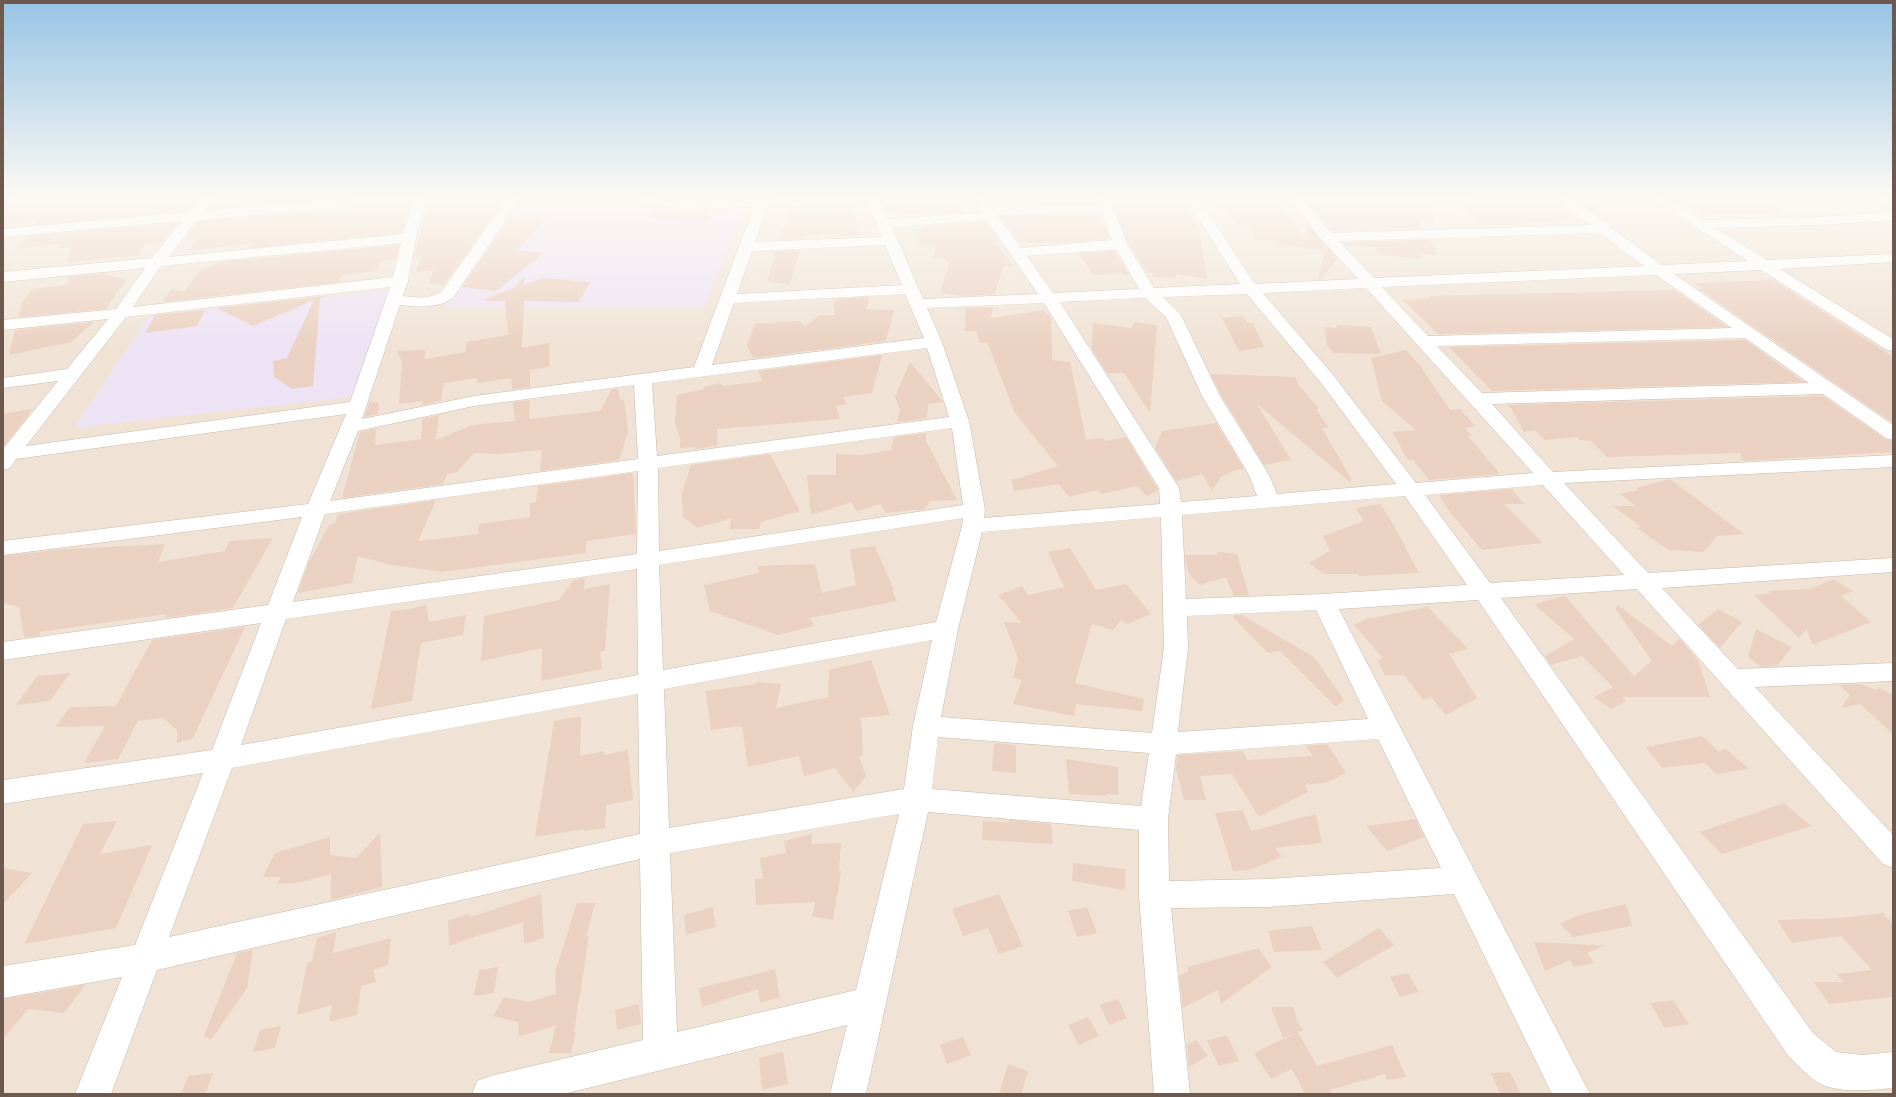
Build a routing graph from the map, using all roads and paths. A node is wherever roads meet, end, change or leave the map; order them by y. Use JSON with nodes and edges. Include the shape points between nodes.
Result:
{"nodes":[{"id":1,"x":169,"y":247,"type":"edge"},
{"id":2,"x":312,"y":247,"type":"edge"},
{"id":3,"x":407,"y":247,"type":"edge"},
{"id":4,"x":480,"y":247,"type":"edge"},
{"id":5,"x":746,"y":247,"type":"edge"},
{"id":6,"x":893,"y":247,"type":"edge"},
{"id":7,"x":1013,"y":247,"type":"edge"},
{"id":8,"x":1083,"y":247,"type":"edge"},
{"id":9,"x":1122,"y":247,"type":"edge"},
{"id":10,"x":1224,"y":247,"type":"edge"},
{"id":11,"x":1337,"y":247,"type":"edge"},
{"id":12,"x":1628,"y":247,"type":"edge"},
{"id":13,"x":1736,"y":247,"type":"edge"},
{"id":14,"x":1017,"y":253,"type":"junction"},
{"id":15,"x":1893,"y":258,"type":"edge"},
{"id":16,"x":157,"y":262,"type":"junction"},
{"id":17,"x":1764,"y":265,"type":"junction"},
{"id":18,"x":1659,"y":270,"type":"junction"},
{"id":19,"x":3,"y":276,"type":"edge"},
{"id":20,"x":400,"y":281,"type":"junction"},
{"id":21,"x":1370,"y":283,"type":"junction"},
{"id":22,"x":1251,"y":289,"type":"junction"},
{"id":23,"x":1150,"y":294,"type":"junction"},
{"id":24,"x":914,"y":296,"type":"junction"},
{"id":25,"x":1050,"y":298,"type":"junction"},
{"id":26,"x":727,"y":299,"type":"junction"},
{"id":27,"x":393,"y":300,"type":"junction"},
{"id":28,"x":121,"y":313,"type":"junction"},
{"id":29,"x":3,"y":325,"type":"edge"},
{"id":30,"x":1748,"y":333,"type":"junction"},
{"id":31,"x":1423,"y":341,"type":"junction"},
{"id":32,"x":934,"y":342,"type":"junction"},
{"id":33,"x":1893,"y":346,"type":"edge"},
{"id":34,"x":701,"y":372,"type":"junction"},
{"id":35,"x":73,"y":374,"type":"junction"},
{"id":36,"x":643,"y":379,"type":"junction"},
{"id":37,"x":3,"y":383,"type":"edge"},
{"id":38,"x":1827,"y":388,"type":"junction"},
{"id":39,"x":1477,"y":398,"type":"junction"},
{"id":40,"x":354,"y":417,"type":"junction"},
{"id":41,"x":960,"y":421,"type":"junction"},
{"id":42,"x":1893,"y":434,"type":"edge"},
{"id":43,"x":5,"y":458,"type":"edge"},
{"id":44,"x":1893,"y":461,"type":"edge"},
{"id":45,"x":648,"y":464,"type":"junction"},
{"id":46,"x":1548,"y":478,"type":"junction"},
{"id":47,"x":1410,"y":490,"type":"junction"},
{"id":48,"x":1270,"y":501,"type":"junction"},
{"id":49,"x":316,"y":509,"type":"junction"},
{"id":50,"x":1172,"y":510,"type":"junction"},
{"id":51,"x":974,"y":518,"type":"junction"},
{"id":52,"x":3,"y":548,"type":"edge"},
{"id":53,"x":648,"y":560,"type":"junction"},
{"id":54,"x":1893,"y":565,"type":"edge"},
{"id":55,"x":1641,"y":580,"type":"junction"},
{"id":56,"x":1485,"y":593,"type":"junction"},
{"id":57,"x":1323,"y":602,"type":"junction"},
{"id":58,"x":1175,"y":608,"type":"junction"},
{"id":59,"x":276,"y":613,"type":"junction"},
{"id":60,"x":946,"y":629,"type":"junction"},
{"id":61,"x":3,"y":651,"type":"edge"},
{"id":62,"x":1893,"y":672,"type":"edge"},
{"id":63,"x":1732,"y":679,"type":"junction"},
{"id":64,"x":651,"y":681,"type":"junction"},
{"id":65,"x":926,"y":726,"type":"junction"},
{"id":66,"x":1386,"y":728,"type":"junction"},
{"id":67,"x":1164,"y":744,"type":"junction"},
{"id":68,"x":222,"y":759,"type":"junction"},
{"id":69,"x":3,"y":792,"type":"edge"},
{"id":70,"x":917,"y":800,"type":"junction"},
{"id":71,"x":1154,"y":819,"type":"junction"},
{"id":72,"x":1887,"y":841,"type":"edge"},
{"id":73,"x":655,"y":843,"type":"junction"},
{"id":74,"x":1462,"y":880,"type":"junction"},
{"id":75,"x":1154,"y":895,"type":"junction"},
{"id":76,"x":145,"y":958,"type":"junction"},
{"id":77,"x":3,"y":982,"type":"edge"},
{"id":78,"x":869,"y":1003,"type":"junction"},
{"id":79,"x":660,"y":1052,"type":"junction"},
{"id":80,"x":1893,"y":1070,"type":"edge"},
{"id":81,"x":93,"y":1094,"type":"edge"},
{"id":82,"x":490,"y":1094,"type":"edge"},
{"id":83,"x":848,"y":1094,"type":"edge"},
{"id":84,"x":1172,"y":1094,"type":"edge"},
{"id":85,"x":1572,"y":1094,"type":"edge"}],
"edges":[{"from":1,"to":16,"type":"street"},
{"from":2,"to":16,"type":"street"},
{"from":3,"to":20,"type":"street"},
{"from":4,"to":27,"type":"street","via":[[447,295],[440,300]]},
{"from":5,"to":26,"type":"street"},
{"from":6,"to":24,"type":"street"},
{"from":7,"to":14,"type":"street"},
{"from":8,"to":14,"type":"street"},
{"from":9,"to":23,"type":"street"},
{"from":10,"to":22,"type":"street"},
{"from":11,"to":21,"type":"street"},
{"from":12,"to":18,"type":"street"},
{"from":13,"to":17,"type":"street"},
{"from":14,"to":25,"type":"street"},
{"from":15,"to":17,"type":"street"},
{"from":16,"to":19,"type":"street"},
{"from":16,"to":28,"type":"street"},
{"from":17,"to":18,"type":"street"},
{"from":17,"to":33,"type":"street"},
{"from":18,"to":21,"type":"street"},
{"from":18,"to":30,"type":"street"},
{"from":20,"to":27,"type":"street"},
{"from":20,"to":28,"type":"street"},
{"from":21,"to":22,"type":"street"},
{"from":21,"to":31,"type":"street"},
{"from":22,"to":23,"type":"street"},
{"from":22,"to":47,"type":"street","via":[[1328,380]]},
{"from":23,"to":25,"type":"street"},
{"from":23,"to":48,"type":"street","via":[[1173,315],[1211,396],[1259,476]]},
{"from":24,"to":25,"type":"street"},
{"from":24,"to":26,"type":"street"},
{"from":24,"to":32,"type":"street"},
{"from":25,"to":50,"type":"street","via":[[1169,488]]},
{"from":26,"to":34,"type":"street"},
{"from":27,"to":40,"type":"street"},
{"from":28,"to":29,"type":"street"},
{"from":28,"to":35,"type":"street"},
{"from":30,"to":31,"type":"street"},
{"from":30,"to":38,"type":"street"},
{"from":31,"to":39,"type":"street"},
{"from":32,"to":34,"type":"street"},
{"from":32,"to":41,"type":"street"},
{"from":34,"to":36,"type":"street"},
{"from":35,"to":37,"type":"street"},
{"from":35,"to":43,"type":"street"},
{"from":36,"to":40,"type":"street","via":[[474,401],[431,411]]},
{"from":36,"to":45,"type":"street"},
{"from":38,"to":39,"type":"street"},
{"from":38,"to":42,"type":"street"},
{"from":39,"to":46,"type":"street"},
{"from":40,"to":43,"type":"street"},
{"from":40,"to":49,"type":"street"},
{"from":41,"to":45,"type":"street"},
{"from":41,"to":51,"type":"street"},
{"from":44,"to":46,"type":"street"},
{"from":45,"to":49,"type":"street"},
{"from":45,"to":53,"type":"street"},
{"from":46,"to":47,"type":"street"},
{"from":46,"to":55,"type":"street"},
{"from":47,"to":48,"type":"street"},
{"from":47,"to":56,"type":"street"},
{"from":48,"to":50,"type":"street"},
{"from":49,"to":52,"type":"street"},
{"from":49,"to":59,"type":"street"},
{"from":50,"to":51,"type":"street"},
{"from":50,"to":58,"type":"street"},
{"from":51,"to":53,"type":"street"},
{"from":51,"to":60,"type":"street"},
{"from":53,"to":59,"type":"street"},
{"from":53,"to":64,"type":"street"},
{"from":54,"to":55,"type":"street"},
{"from":55,"to":56,"type":"street"},
{"from":55,"to":63,"type":"street"},
{"from":56,"to":57,"type":"street"},
{"from":56,"to":80,"type":"street","via":[[1801,1045],[1829,1069],[1862,1073]]},
{"from":57,"to":58,"type":"street"},
{"from":57,"to":66,"type":"street"},
{"from":58,"to":67,"type":"street","via":[[1176,648]]},
{"from":59,"to":61,"type":"street"},
{"from":59,"to":68,"type":"street"},
{"from":60,"to":64,"type":"street"},
{"from":60,"to":65,"type":"street"},
{"from":62,"to":63,"type":"street"},
{"from":63,"to":72,"type":"street"},
{"from":64,"to":68,"type":"street"},
{"from":64,"to":73,"type":"street"},
{"from":65,"to":67,"type":"street"},
{"from":65,"to":70,"type":"street"},
{"from":66,"to":67,"type":"street"},
{"from":66,"to":74,"type":"street"},
{"from":67,"to":71,"type":"street"},
{"from":68,"to":69,"type":"street"},
{"from":68,"to":76,"type":"street"},
{"from":70,"to":71,"type":"street"},
{"from":70,"to":73,"type":"street"},
{"from":70,"to":78,"type":"street"},
{"from":71,"to":75,"type":"street"},
{"from":73,"to":76,"type":"street"},
{"from":73,"to":79,"type":"street"},
{"from":74,"to":75,"type":"street","via":[[1268,893]]},
{"from":74,"to":85,"type":"street"},
{"from":75,"to":84,"type":"street"},
{"from":76,"to":77,"type":"street"},
{"from":76,"to":81,"type":"street"},
{"from":78,"to":79,"type":"street"},
{"from":78,"to":83,"type":"street"},
{"from":79,"to":82,"type":"street"}]}
